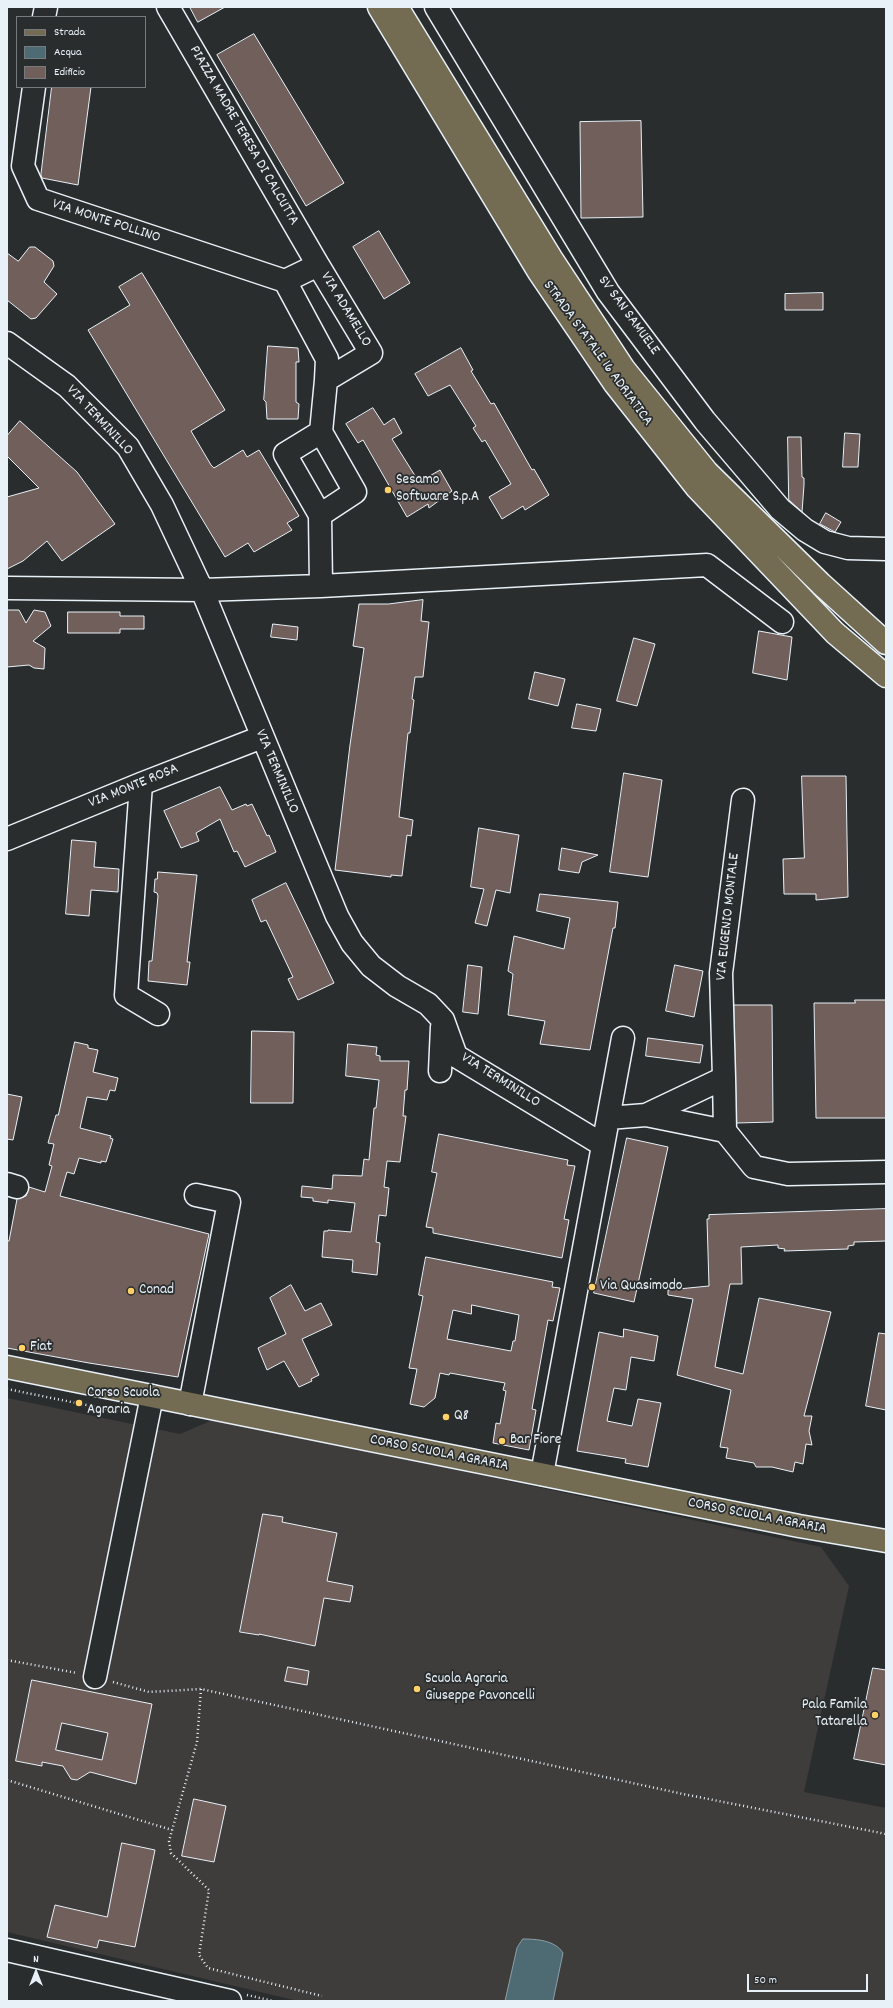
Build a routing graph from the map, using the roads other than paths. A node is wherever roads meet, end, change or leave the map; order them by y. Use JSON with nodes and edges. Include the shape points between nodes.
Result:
{"nodes":[{"id":1,"x":168,"y":7,"type":"edge"},
{"id":2,"x":378,"y":7,"type":"edge"},
{"id":3,"x":397,"y":7,"type":"edge"},
{"id":4,"x":436,"y":7,"type":"edge"},
{"id":5,"x":34,"y":88,"type":"edge"},
{"id":6,"x":318,"y":265,"type":"junction"},
{"id":7,"x":285,"y":281,"type":"junction"},
{"id":8,"x":7,"y":343,"type":"edge"},
{"id":9,"x":326,"y":380,"type":"junction"},
{"id":10,"x":321,"y":432,"type":"junction"},
{"id":11,"x":320,"y":515,"type":"junction"},
{"id":12,"x":886,"y":549,"type":"edge"},
{"id":13,"x":321,"y":586,"type":"junction"},
{"id":14,"x":7,"y":588,"type":"edge"},
{"id":15,"x":202,"y":590,"type":"junction"},
{"id":16,"x":782,"y":622,"type":"dead end"},
{"id":17,"x":835,"y":633,"type":"junction"},
{"id":18,"x":884,"y":640,"type":"edge"},
{"id":19,"x":886,"y":676,"type":"edge"},
{"id":20,"x":886,"y":692,"type":"edge"},
{"id":21,"x":262,"y":737,"type":"junction"},
{"id":22,"x":141,"y":784,"type":"junction"},
{"id":23,"x":742,"y":800,"type":"dead end"},
{"id":24,"x":7,"y":839,"type":"edge"},
{"id":25,"x":158,"y":1014,"type":"dead end"},
{"id":26,"x":443,"y":1020,"type":"junction"},
{"id":27,"x":623,"y":1038,"type":"dead end"},
{"id":28,"x":440,"y":1071,"type":"dead end"},
{"id":29,"x":724,"y":1078,"type":"junction"},
{"id":30,"x":646,"y":1115,"type":"junction"},
{"id":31,"x":608,"y":1118,"type":"junction"},
{"id":32,"x":725,"y":1131,"type":"junction"},
{"id":33,"x":603,"y":1145,"type":"junction"},
{"id":34,"x":886,"y":1172,"type":"edge"},
{"id":35,"x":196,"y":1195,"type":"dead end"},
{"id":36,"x":7,"y":1367,"type":"edge"},
{"id":37,"x":152,"y":1396,"type":"junction"},
{"id":38,"x":190,"y":1404,"type":"junction"},
{"id":39,"x":542,"y":1474,"type":"junction"},
{"id":40,"x":881,"y":1538,"type":"edge"},
{"id":41,"x":95,"y":1677,"type":"road end"},
{"id":42,"x":7,"y":1950,"type":"edge"},
{"id":43,"x":163,"y":1993,"type":"edge"},
{"id":44,"x":230,"y":2001,"type":"edge"}],
"edges":[{"from":1,"to":6,"type":"street","name":"PIAZZA MADRE TERESA DI CALCUTTA"},
{"from":2,"to":17,"type":"main road","name":"STRADA STATALE 16 ADRIATICA","via":[[538,272],[615,384],[698,488]]},
{"from":3,"to":18,"type":"main road","name":"STRADA STATALE 16 ADRIATICA","via":[[551,258],[624,369],[707,472],[821,584]]},
{"from":4,"to":12,"type":"street","name":"SV SAN SAMUELE","via":[[608,292],[704,421],[780,509],[805,530],[824,542],[848,548]]},
{"from":5,"to":7,"type":"street","name":"VIA MONTE POLLINO","via":[[23,166],[38,199]]},
{"from":6,"to":7,"type":"street","name":"VIA ADAMELLO"},
{"from":6,"to":9,"type":"street","name":"VIA ADAMELLO","via":[[371,353]]},
{"from":7,"to":9,"type":"street","via":[[327,359]]},
{"from":8,"to":15,"type":"street","name":"VIA TERMINILLO","via":[[67,386],[128,447],[162,506]]},
{"from":9,"to":10,"type":"street"},
{"from":10,"to":11,"type":"street","via":[[355,492]]},
{"from":10,"to":11,"type":"street","via":[[285,454]]},
{"from":11,"to":13,"type":"street"},
{"from":13,"to":15,"type":"street"},
{"from":13,"to":16,"type":"street","via":[[707,565]]},
{"from":14,"to":15,"type":"street"},
{"from":15,"to":21,"type":"street","name":"VIA TERMINILLO"},
{"from":17,"to":19,"type":"main road","name":"STRADA STATALE 16 ADRIATICA"},
{"from":17,"to":20,"type":"main road"},
{"from":21,"to":22,"type":"street","name":"VIA MONTE ROSA"},
{"from":21,"to":26,"type":"street","name":"VIA TERMINILLO","via":[[344,930],[371,966],[397,986],[428,1004]]},
{"from":22,"to":24,"type":"street","name":"VIA MONTE ROSA"},
{"from":22,"to":25,"type":"street","via":[[126,995]]},
{"from":23,"to":29,"type":"street","name":"VIA EUGENIO MONTALE","via":[[721,973]]},
{"from":26,"to":28,"type":"street"},
{"from":26,"to":33,"type":"street","name":"VIA TERMINILLO","via":[[456,1056]]},
{"from":27,"to":31,"type":"street"},
{"from":29,"to":30,"type":"street"},
{"from":29,"to":32,"type":"street","name":"VIA EUGENIO MONTALE"},
{"from":30,"to":31,"type":"street"},
{"from":30,"to":32,"type":"street"},
{"from":31,"to":33,"type":"street"},
{"from":32,"to":34,"type":"street","via":[[754,1167],[788,1174]]},
{"from":33,"to":39,"type":"street"},
{"from":35,"to":38,"type":"street","via":[[229,1202]]},
{"from":36,"to":37,"type":"main road","name":"CORSO SCUOLA AGRARIA"},
{"from":37,"to":38,"type":"main road","name":"CORSO SCUOLA AGRARIA"},
{"from":37,"to":41,"type":"street"},
{"from":38,"to":39,"type":"main road","name":"CORSO SCUOLA AGRARIA"},
{"from":39,"to":40,"type":"main road","name":"CORSO SCUOLA AGRARIA","via":[[799,1526]]},
{"from":42,"to":43,"type":"street"},
{"from":43,"to":44,"type":"street"}]}
